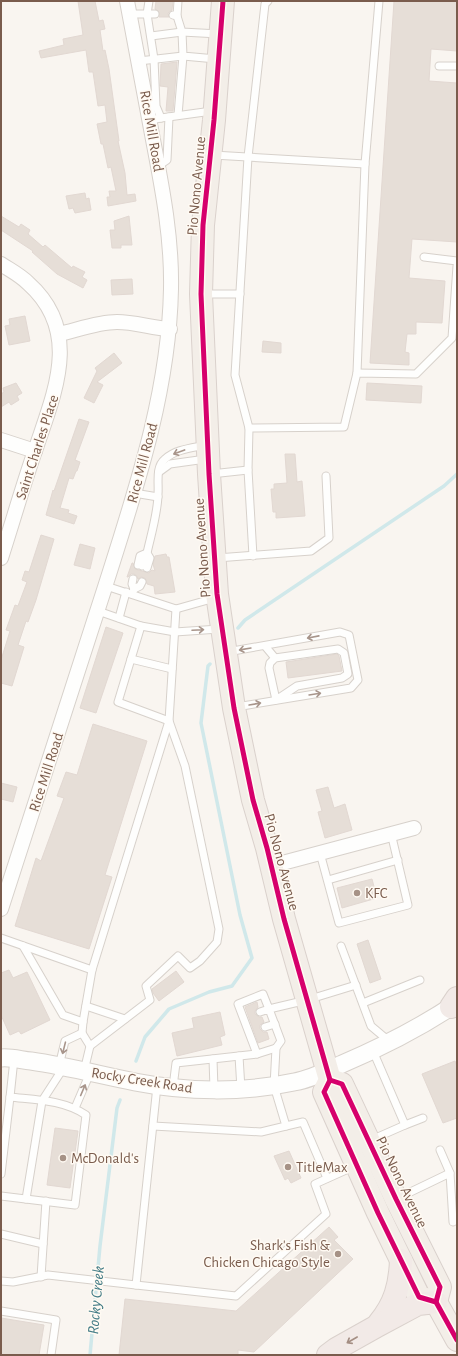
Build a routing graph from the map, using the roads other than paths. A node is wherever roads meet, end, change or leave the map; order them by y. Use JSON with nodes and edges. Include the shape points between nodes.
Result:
{"nodes":[{"id":1,"x":223,"y":1,"type":"edge"},
{"id":2,"x":268,"y":1,"type":"edge"},
{"id":3,"x":379,"y":1,"type":"edge"},
{"id":4,"x":151,"y":3,"type":"edge"},
{"id":5,"x":177,"y":4,"type":"edge"},
{"id":6,"x":129,"y":7,"type":"edge"},
{"id":7,"x":151,"y":14,"type":"junction"},
{"id":8,"x":182,"y":32,"type":"junction"},
{"id":9,"x":220,"y":34,"type":"junction"},
{"id":10,"x":151,"y":36,"type":"junction"},
{"id":11,"x":183,"y":56,"type":"junction"},
{"id":12,"x":154,"y":58,"type":"junction"},
{"id":13,"x":219,"y":59,"type":"junction"},
{"id":14,"x":138,"y":61,"type":"junction"},
{"id":15,"x":439,"y":66,"type":"dead end"},
{"id":16,"x":457,"y":66,"type":"edge"},
{"id":17,"x":215,"y":110,"type":"junction"},
{"id":18,"x":178,"y":116,"type":"junction"},
{"id":19,"x":169,"y":117,"type":"junction"},
{"id":20,"x":155,"y":119,"type":"junction"},
{"id":21,"x":210,"y":155,"type":"junction"},
{"id":22,"x":248,"y":157,"type":"junction"},
{"id":23,"x":365,"y":164,"type":"junction"},
{"id":24,"x":158,"y":166,"type":"junction"},
{"id":25,"x":424,"y":257,"type":"dead end"},
{"id":26,"x":457,"y":261,"type":"edge"},
{"id":27,"x":1,"y":264,"type":"edge"},
{"id":28,"x":457,"y":266,"type":"edge"},
{"id":29,"x":201,"y":294,"type":"junction"},
{"id":30,"x":240,"y":294,"type":"junction"},
{"id":31,"x":170,"y":329,"type":"junction"},
{"id":32,"x":59,"y":334,"type":"junction"},
{"id":33,"x":357,"y":373,"type":"junction"},
{"id":34,"x":249,"y":428,"type":"junction"},
{"id":35,"x":1,"y":440,"type":"edge"},
{"id":36,"x":35,"y":451,"type":"junction"},
{"id":37,"x":209,"y":459,"type":"junction"},
{"id":38,"x":248,"y":470,"type":"junction"},
{"id":39,"x":159,"y":472,"type":"junction"},
{"id":40,"x":326,"y":476,"type":"dead end"},
{"id":41,"x":134,"y":493,"type":"junction"},
{"id":42,"x":158,"y":497,"type":"junction"},
{"id":43,"x":253,"y":556,"type":"junction"},
{"id":44,"x":1,"y":558,"type":"edge"},
{"id":45,"x":215,"y":559,"type":"junction"},
{"id":46,"x":142,"y":566,"type":"dead end"},
{"id":47,"x":137,"y":581,"type":"dead end"},
{"id":48,"x":106,"y":586,"type":"junction"},
{"id":49,"x":131,"y":592,"type":"junction"},
{"id":50,"x":217,"y":597,"type":"junction"},
{"id":51,"x":176,"y":608,"type":"junction"},
{"id":52,"x":98,"y":611,"type":"junction"},
{"id":53,"x":118,"y":618,"type":"junction"},
{"id":54,"x":141,"y":626,"type":"junction"},
{"id":55,"x":222,"y":629,"type":"junction"},
{"id":56,"x":175,"y":632,"type":"junction"},
{"id":57,"x":265,"y":646,"type":"junction"},
{"id":58,"x":225,"y":653,"type":"junction"},
{"id":59,"x":275,"y":658,"type":"junction"},
{"id":60,"x":131,"y":659,"type":"junction"},
{"id":61,"x":172,"y":669,"type":"junction"},
{"id":62,"x":276,"y":700,"type":"junction"},
{"id":63,"x":234,"y":708,"type":"junction"},
{"id":64,"x":169,"y":721,"type":"junction"},
{"id":65,"x":414,"y":828,"type":"dead end"},
{"id":66,"x":391,"y":834,"type":"junction"},
{"id":67,"x":320,"y":853,"type":"junction"},
{"id":68,"x":398,"y":860,"type":"junction"},
{"id":69,"x":271,"y":866,"type":"junction"},
{"id":70,"x":328,"y":880,"type":"junction"},
{"id":71,"x":1,"y":909,"type":"edge"},
{"id":72,"x":1,"y":938,"type":"edge"},
{"id":73,"x":23,"y":946,"type":"junction"},
{"id":74,"x":341,"y":946,"type":"dead end"},
{"id":75,"x":92,"y":970,"type":"junction"},
{"id":76,"x":420,"y":980,"type":"dead end"},
{"id":77,"x":356,"y":985,"type":"junction"},
{"id":78,"x":307,"y":1000,"type":"junction"},
{"id":79,"x":362,"y":1003,"type":"junction"},
{"id":80,"x":455,"y":1003,"type":"edge"},
{"id":81,"x":86,"y":1006,"type":"junction"},
{"id":82,"x":269,"y":1009,"type":"junction"},
{"id":83,"x":260,"y":1012,"type":"dead end"},
{"id":84,"x":125,"y":1019,"type":"junction"},
{"id":85,"x":83,"y":1022,"type":"junction"},
{"id":86,"x":274,"y":1024,"type":"junction"},
{"id":87,"x":266,"y":1027,"type":"dead end"},
{"id":88,"x":82,"y":1033,"type":"junction"},
{"id":89,"x":390,"y":1042,"type":"junction"},
{"id":90,"x":90,"y":1046,"type":"junction"},
{"id":91,"x":276,"y":1048,"type":"junction"},
{"id":92,"x":374,"y":1051,"type":"junction"},
{"id":93,"x":257,"y":1054,"type":"junction"},
{"id":94,"x":239,"y":1056,"type":"junction"},
{"id":95,"x":7,"y":1058,"type":"edge"},
{"id":96,"x":213,"y":1059,"type":"junction"},
{"id":97,"x":62,"y":1066,"type":"junction"},
{"id":98,"x":87,"y":1072,"type":"junction"},
{"id":99,"x":328,"y":1076,"type":"junction"},
{"id":100,"x":165,"y":1086,"type":"junction"},
{"id":101,"x":274,"y":1086,"type":"junction"},
{"id":102,"x":214,"y":1089,"type":"junction"},
{"id":103,"x":241,"y":1089,"type":"junction"},
{"id":104,"x":10,"y":1097,"type":"junction"},
{"id":105,"x":42,"y":1101,"type":"junction"},
{"id":106,"x":75,"y":1108,"type":"junction"},
{"id":107,"x":423,"y":1118,"type":"dead end"},
{"id":108,"x":405,"y":1125,"type":"junction"},
{"id":109,"x":153,"y":1126,"type":"junction"},
{"id":110,"x":286,"y":1126,"type":"junction"},
{"id":111,"x":368,"y":1141,"type":"junction"},
{"id":112,"x":440,"y":1150,"type":"dead end"},
{"id":113,"x":357,"y":1166,"type":"junction"},
{"id":114,"x":450,"y":1172,"type":"junction"},
{"id":115,"x":1,"y":1174,"type":"edge"},
{"id":116,"x":327,"y":1178,"type":"junction"},
{"id":117,"x":1,"y":1196,"type":"edge"},
{"id":118,"x":26,"y":1199,"type":"junction"},
{"id":119,"x":396,"y":1199,"type":"junction"},
{"id":120,"x":46,"y":1201,"type":"junction"},
{"id":121,"x":453,"y":1222,"type":"dead end"},
{"id":122,"x":1,"y":1234,"type":"edge"},
{"id":123,"x":43,"y":1244,"type":"junction"},
{"id":124,"x":401,"y":1260,"type":"junction"},
{"id":125,"x":41,"y":1276,"type":"junction"},
{"id":126,"x":1,"y":1281,"type":"edge"},
{"id":127,"x":136,"y":1285,"type":"junction"},
{"id":128,"x":436,"y":1302,"type":"junction"},
{"id":129,"x":1,"y":1311,"type":"edge"},
{"id":130,"x":377,"y":1326,"type":"junction"},
{"id":131,"x":457,"y":1340,"type":"edge"},
{"id":132,"x":50,"y":1355,"type":"edge"},
{"id":133,"x":328,"y":1355,"type":"edge"}],
"edges":[{"from":1,"to":9,"type":"main road","name":"Pio Nono Avenue"},
{"from":2,"to":22,"type":"lane","via":[[265,4]]},
{"from":3,"to":23,"type":"lane"},
{"from":4,"to":7,"type":"lane"},
{"from":5,"to":8,"type":"lane","via":[[175,16]]},
{"from":6,"to":7,"type":"lane"},
{"from":6,"to":14,"type":"street","name":"Rice Mill Road"},
{"from":7,"to":10,"type":"lane"},
{"from":8,"to":9,"type":"lane"},
{"from":8,"to":10,"type":"lane"},
{"from":8,"to":11,"type":"lane"},
{"from":9,"to":13,"type":"main road","name":"Pio Nono Avenue"},
{"from":10,"to":12,"type":"lane"},
{"from":11,"to":12,"type":"lane"},
{"from":11,"to":13,"type":"lane"},
{"from":11,"to":18,"type":"lane"},
{"from":12,"to":14,"type":"lane"},
{"from":12,"to":20,"type":"lane"},
{"from":13,"to":17,"type":"main road","name":"Pio Nono Avenue"},
{"from":14,"to":20,"type":"street","name":"Rice Mill Road"},
{"from":15,"to":16,"type":"lane"},
{"from":17,"to":18,"type":"lane"},
{"from":17,"to":21,"type":"main road","name":"Pio Nono Avenue"},
{"from":18,"to":19,"type":"lane"},
{"from":19,"to":20,"type":"lane"},
{"from":19,"to":24,"type":"lane","via":[[167,160]]},
{"from":20,"to":24,"type":"street","name":"Rice Mill Road"},
{"from":21,"to":22,"type":"lane"},
{"from":21,"to":29,"type":"main road","name":"Pio Nono Avenue","via":[[203,225]]},
{"from":22,"to":23,"type":"lane"},
{"from":22,"to":30,"type":"lane"},
{"from":23,"to":33,"type":"lane"},
{"from":24,"to":31,"type":"street","name":"Rice Mill Road","via":[[170,238]]},
{"from":25,"to":26,"type":"lane"},
{"from":27,"to":32,"type":"street","name":"Saint Charles Place","via":[[36,290],[51,312]]},
{"from":28,"to":33,"type":"lane","via":[[452,338],[416,374]]},
{"from":29,"to":30,"type":"lane"},
{"from":29,"to":37,"type":"main road","name":"Pio Nono Avenue"},
{"from":30,"to":34,"type":"lane","via":[[234,375]]},
{"from":31,"to":32,"type":"street","via":[[109,322]]},
{"from":31,"to":41,"type":"street","name":"Rice Mill Road","via":[[163,382]]},
{"from":32,"to":36,"type":"street","name":"Saint Charles Place","via":[[61,349],[58,378]]},
{"from":33,"to":34,"type":"lane","via":[[344,427]]},
{"from":34,"to":38,"type":"lane"},
{"from":35,"to":36,"type":"street"},
{"from":36,"to":44,"type":"street","name":"Saint Charles Place"},
{"from":37,"to":38,"type":"lane"},
{"from":37,"to":39,"type":"lane","via":[[170,464]]},
{"from":37,"to":39,"type":"lane","one_way":true,"via":[[179,451],[164,459]]},
{"from":37,"to":45,"type":"main road","name":"Pio Nono Avenue"},
{"from":38,"to":43,"type":"lane"},
{"from":39,"to":42,"type":"lane"},
{"from":40,"to":43,"type":"lane","via":[[329,538],[311,551]]},
{"from":41,"to":42,"type":"lane"},
{"from":41,"to":48,"type":"street","name":"Rice Mill Road"},
{"from":42,"to":46,"type":"lane","via":[[147,552],[140,556]]},
{"from":43,"to":45,"type":"lane"},
{"from":45,"to":50,"type":"main road","name":"Pio Nono Avenue"},
{"from":47,"to":49,"type":"lane"},
{"from":48,"to":49,"type":"lane"},
{"from":48,"to":52,"type":"street","name":"Rice Mill Road"},
{"from":49,"to":51,"type":"lane"},
{"from":49,"to":53,"type":"lane"},
{"from":50,"to":51,"type":"lane"},
{"from":50,"to":55,"type":"main road","name":"Pio Nono Avenue"},
{"from":51,"to":56,"type":"lane"},
{"from":52,"to":53,"type":"lane"},
{"from":52,"to":71,"type":"street","name":"Rice Mill Road"},
{"from":53,"to":54,"type":"lane"},
{"from":54,"to":56,"type":"lane"},
{"from":54,"to":60,"type":"lane"},
{"from":56,"to":55,"type":"lane","one_way":true},
{"from":55,"to":58,"type":"main road","name":"Pio Nono Avenue"},
{"from":56,"to":61,"type":"lane"},
{"from":57,"to":58,"type":"lane","one_way":true},
{"from":57,"to":59,"type":"lane"},
{"from":62,"to":57,"type":"lane","one_way":true,"via":[[351,688],[358,680],[349,635],[340,632]]},
{"from":58,"to":63,"type":"main road","name":"Pio Nono Avenue"},
{"from":59,"to":62,"type":"lane","via":[[270,663],[270,675]]},
{"from":59,"to":62,"type":"lane","via":[[338,649],[344,653],[348,674],[342,678],[297,686]]},
{"from":60,"to":61,"type":"lane"},
{"from":60,"to":64,"type":"lane","via":[[118,702]]},
{"from":61,"to":64,"type":"lane"},
{"from":63,"to":62,"type":"lane","one_way":true},
{"from":63,"to":69,"type":"main road","name":"Pio Nono Avenue","via":[[253,800]]},
{"from":64,"to":75,"type":"lane"},
{"from":64,"to":84,"type":"lane","via":[[185,766],[219,929],[217,942],[200,961],[190,968],[178,956],[146,986],[150,1000]]},
{"from":65,"to":66,"type":"street"},
{"from":66,"to":67,"type":"street"},
{"from":66,"to":68,"type":"lane"},
{"from":67,"to":69,"type":"street"},
{"from":67,"to":70,"type":"lane"},
{"from":68,"to":70,"type":"lane"},
{"from":68,"to":70,"type":"lane","via":[[408,905],[339,923]]},
{"from":69,"to":78,"type":"main road","name":"Pio Nono Avenue"},
{"from":72,"to":73,"type":"lane"},
{"from":73,"to":75,"type":"lane"},
{"from":73,"to":85,"type":"lane","via":[[63,1015]]},
{"from":74,"to":77,"type":"lane"},
{"from":75,"to":81,"type":"lane"},
{"from":76,"to":79,"type":"lane"},
{"from":77,"to":78,"type":"lane"},
{"from":77,"to":79,"type":"lane"},
{"from":78,"to":82,"type":"lane"},
{"from":78,"to":99,"type":"main road","name":"Pio Nono Avenue"},
{"from":79,"to":89,"type":"lane","via":[[371,1026]]},
{"from":80,"to":89,"type":"street","name":"Rocky Creek Road"},
{"from":81,"to":84,"type":"lane"},
{"from":81,"to":85,"type":"lane"},
{"from":82,"to":83,"type":"lane"},
{"from":82,"to":86,"type":"lane"},
{"from":82,"to":93,"type":"lane","via":[[263,994],[238,1004],[246,1017]]},
{"from":84,"to":90,"type":"lane"},
{"from":85,"to":88,"type":"lane"},
{"from":86,"to":87,"type":"lane"},
{"from":86,"to":91,"type":"lane","via":[[280,1041]]},
{"from":88,"to":90,"type":"lane"},
{"from":88,"to":97,"type":"lane","one_way":true,"via":[[65,1041]]},
{"from":89,"to":92,"type":"street","name":"Rocky Creek Road"},
{"from":90,"to":98,"type":"lane"},
{"from":91,"to":93,"type":"lane"},
{"from":91,"to":101,"type":"lane"},
{"from":92,"to":99,"type":"street","name":"Rocky Creek Road"},
{"from":92,"to":108,"type":"lane"},
{"from":93,"to":94,"type":"lane"},
{"from":94,"to":96,"type":"lane"},
{"from":94,"to":103,"type":"lane"},
{"from":95,"to":97,"type":"street","name":"Rocky Creek Road"},
{"from":95,"to":104,"type":"lane"},
{"from":96,"to":100,"type":"lane","via":[[176,1063]]},
{"from":96,"to":102,"type":"lane"},
{"from":97,"to":98,"type":"street","name":"Rocky Creek Road"},
{"from":97,"to":105,"type":"lane"},
{"from":98,"to":100,"type":"street","name":"Rocky Creek Road"},
{"from":106,"to":98,"type":"lane","one_way":true},
{"from":99,"to":101,"type":"street","name":"Rocky Creek Road"},
{"from":99,"to":111,"type":"main road","name":"Pio Nono Avenue","via":[[342,1084]]},
{"from":99,"to":113,"type":"main road","name":"Pio Nono Avenue","via":[[324,1092]]},
{"from":100,"to":102,"type":"street","name":"Rocky Creek Road"},
{"from":100,"to":109,"type":"lane"},
{"from":101,"to":103,"type":"street","name":"Rocky Creek Road"},
{"from":101,"to":110,"type":"lane"},
{"from":102,"to":103,"type":"street","name":"Rocky Creek Road"},
{"from":104,"to":105,"type":"lane"},
{"from":104,"to":115,"type":"lane"},
{"from":105,"to":106,"type":"lane","via":[[58,1102]]},
{"from":105,"to":118,"type":"lane"},
{"from":106,"to":120,"type":"lane","via":[[86,1115],[75,1205]]},
{"from":107,"to":108,"type":"lane"},
{"from":108,"to":111,"type":"lane"},
{"from":109,"to":110,"type":"lane","via":[[261,1132]]},
{"from":109,"to":127,"type":"lane"},
{"from":110,"to":116,"type":"lane","via":[[303,1122]]},
{"from":111,"to":119,"type":"main road","name":"Pio Nono Avenue"},
{"from":112,"to":114,"type":"lane"},
{"from":113,"to":116,"type":"lane"},
{"from":113,"to":124,"type":"main road","name":"Pio Nono Avenue"},
{"from":114,"to":119,"type":"lane"},
{"from":114,"to":121,"type":"lane"},
{"from":116,"to":127,"type":"lane","via":[[315,1184],[326,1214],[236,1296]]},
{"from":117,"to":118,"type":"lane"},
{"from":118,"to":120,"type":"lane"},
{"from":119,"to":128,"type":"main road","name":"Pio Nono Avenue","via":[[440,1287]]},
{"from":120,"to":123,"type":"lane"},
{"from":122,"to":123,"type":"lane"},
{"from":123,"to":125,"type":"lane"},
{"from":124,"to":128,"type":"main road","name":"Pio Nono Avenue","via":[[419,1297]]},
{"from":124,"to":130,"type":"highway","via":[[395,1299]]},
{"from":125,"to":126,"type":"lane","via":[[12,1282]]},
{"from":125,"to":127,"type":"lane"},
{"from":128,"to":130,"type":"highway","via":[[418,1304]]},
{"from":128,"to":131,"type":"main road"},
{"from":129,"to":132,"type":"lane","via":[[56,1320]]},
{"from":130,"to":133,"type":"highway","one_way":true}]}
